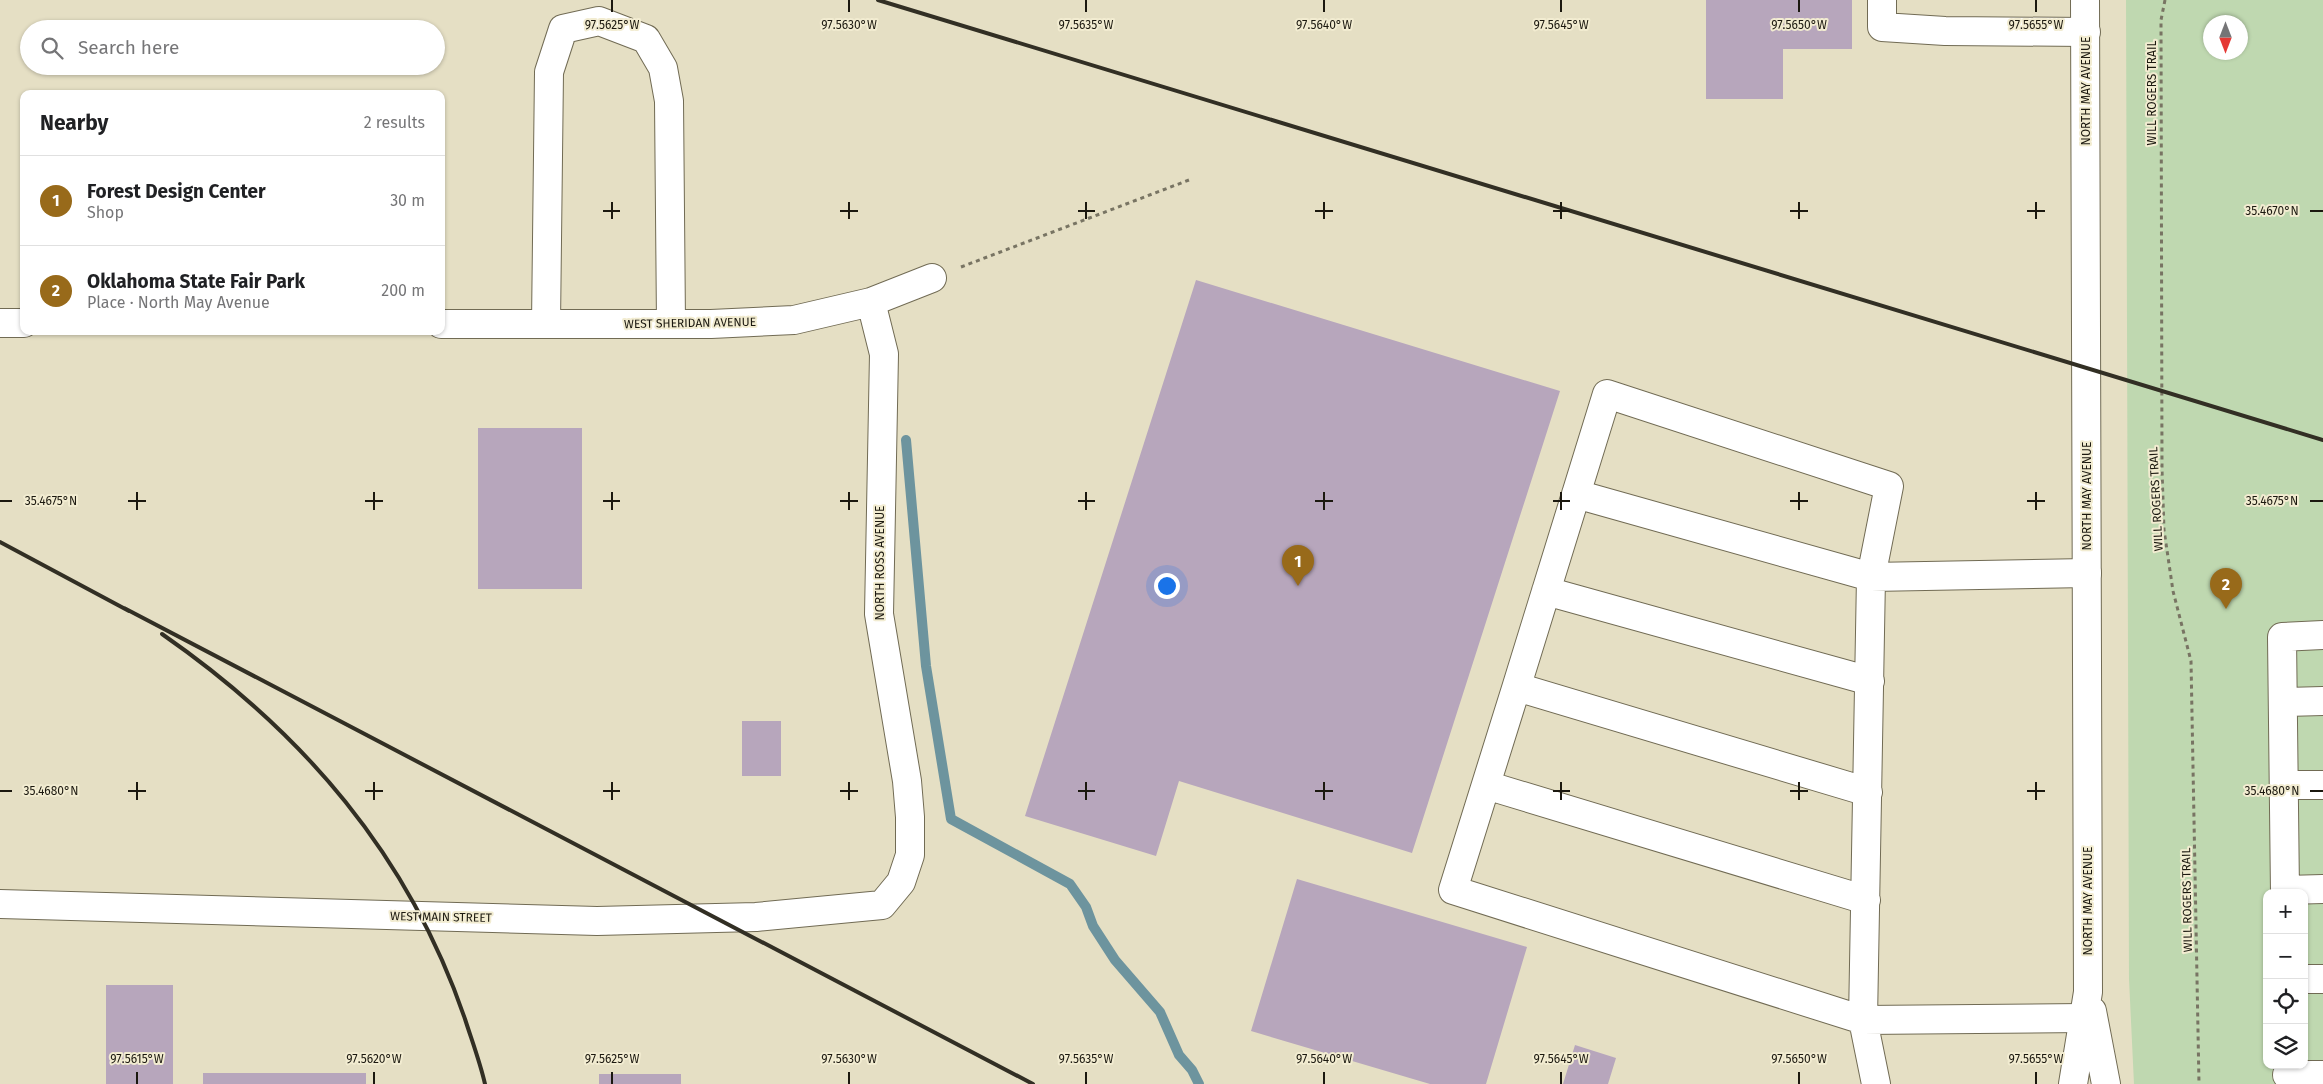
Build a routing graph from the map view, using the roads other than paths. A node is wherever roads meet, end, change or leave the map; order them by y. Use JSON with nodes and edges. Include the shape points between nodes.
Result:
{"nodes":[{"id":1,"x":1882,"y":0,"type":"edge"},
{"id":2,"x":2086,"y":0,"type":"edge"},
{"id":3,"x":2086,"y":32,"type":"junction"},
{"id":4,"x":932,"y":278,"type":"road end"},
{"id":5,"x":871,"y":302,"type":"junction"},
{"id":6,"x":0,"y":323,"type":"edge"},
{"id":7,"x":20,"y":323,"type":"edge"},
{"id":8,"x":445,"y":324,"type":"edge"},
{"id":9,"x":546,"y":324,"type":"junction"},
{"id":10,"x":671,"y":324,"type":"junction"},
{"id":11,"x":1576,"y":494,"type":"junction"},
{"id":12,"x":2087,"y":573,"type":"junction"},
{"id":13,"x":1871,"y":577,"type":"junction"},
{"id":14,"x":1546,"y":591,"type":"junction"},
{"id":15,"x":2323,"y":635,"type":"edge"},
{"id":16,"x":1870,"y":681,"type":"junction"},
{"id":17,"x":1517,"y":686,"type":"junction"},
{"id":18,"x":2323,"y":701,"type":"edge"},
{"id":19,"x":2283,"y":702,"type":"junction"},
{"id":20,"x":1486,"y":785,"type":"junction"},
{"id":21,"x":2284,"y":785,"type":"junction"},
{"id":22,"x":2323,"y":785,"type":"edge"},
{"id":23,"x":1868,"y":792,"type":"junction"},
{"id":24,"x":2285,"y":889,"type":"edge"},
{"id":25,"x":2323,"y":889,"type":"edge"},
{"id":26,"x":2308,"y":890,"type":"edge"},
{"id":27,"x":1866,"y":900,"type":"junction"},
{"id":28,"x":0,"y":904,"type":"edge"},
{"id":29,"x":882,"y":905,"type":"joint"},
{"id":30,"x":2308,"y":979,"type":"edge"},
{"id":31,"x":2323,"y":979,"type":"edge"},
{"id":32,"x":2086,"y":1005,"type":"junction"},
{"id":33,"x":1863,"y":1020,"type":"junction"},
{"id":34,"x":2287,"y":1075,"type":"edge"},
{"id":35,"x":2323,"y":1075,"type":"edge"},
{"id":36,"x":1876,"y":1084,"type":"edge"},
{"id":37,"x":2074,"y":1084,"type":"edge"},
{"id":38,"x":2106,"y":1084,"type":"edge"}],
"edges":[{"from":1,"to":3,"type":"street","via":[[1882,27]]},
{"from":2,"to":3,"type":"street","name":"NORTH MAY AVENUE"},
{"from":3,"to":12,"type":"street","name":"NORTH MAY AVENUE"},
{"from":4,"to":5,"type":"street","name":"WEST SHERIDAN AVENUE"},
{"from":5,"to":10,"type":"street","name":"WEST SHERIDAN AVENUE","via":[[794,320]]},
{"from":5,"to":29,"type":"street","name":"NORTH ROSS AVENUE","via":[[884,354],[878,614],[910,817],[910,856],[901,882]]},
{"from":6,"to":7,"type":"street"},
{"from":8,"to":9,"type":"street","name":"WEST SHERIDAN AVENUE"},
{"from":9,"to":10,"type":"street","name":"WEST SHERIDAN AVENUE"},
{"from":9,"to":10,"type":"street","via":[[549,72],[563,29],[599,21],[646,39],[663,68],[669,102]]},
{"from":11,"to":13,"type":"street"},
{"from":11,"to":13,"type":"street","via":[[1607,394],[1889,486]]},
{"from":11,"to":14,"type":"street"},
{"from":12,"to":13,"type":"street"},
{"from":12,"to":32,"type":"street","name":"NORTH MAY AVENUE"},
{"from":13,"to":16,"type":"street"},
{"from":14,"to":16,"type":"street"},
{"from":14,"to":17,"type":"street"},
{"from":15,"to":19,"type":"street","via":[[2282,637]]},
{"from":16,"to":23,"type":"street"},
{"from":17,"to":20,"type":"street"},
{"from":17,"to":23,"type":"street"},
{"from":18,"to":19,"type":"street"},
{"from":19,"to":21,"type":"street"},
{"from":20,"to":27,"type":"street"},
{"from":20,"to":33,"type":"street","via":[[1453,890]]},
{"from":21,"to":22,"type":"street"},
{"from":21,"to":24,"type":"street"},
{"from":23,"to":27,"type":"street"},
{"from":25,"to":26,"type":"street"},
{"from":27,"to":33,"type":"street"},
{"from":28,"to":29,"type":"street","name":"WEST MAIN STREET","via":[[597,921],[756,917]]},
{"from":30,"to":31,"type":"street"},
{"from":32,"to":33,"type":"street"},
{"from":32,"to":37,"type":"street","name":"NORTH MAY AVENUE"},
{"from":32,"to":38,"type":"street","name":"NORTH MAY AVENUE"},
{"from":33,"to":36,"type":"street"},
{"from":34,"to":35,"type":"street"}]}
